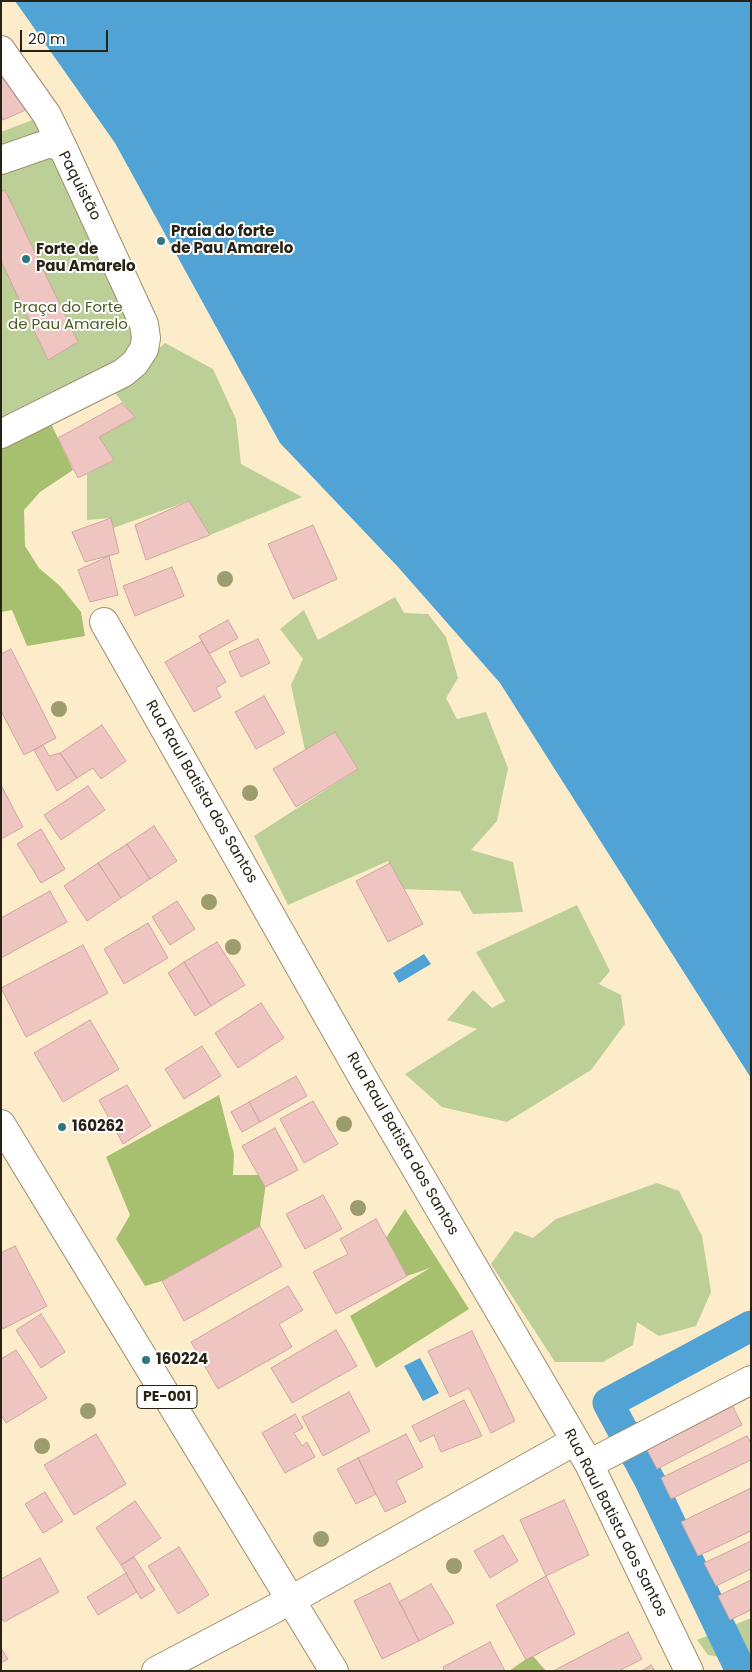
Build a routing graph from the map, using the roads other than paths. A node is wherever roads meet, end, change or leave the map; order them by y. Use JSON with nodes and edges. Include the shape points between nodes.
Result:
{"nodes":[{"id":1,"x":1,"y":50,"type":"edge"},
{"id":2,"x":63,"y":148,"type":"junction"},
{"id":3,"x":1,"y":160,"type":"edge"},
{"id":4,"x":1,"y":434,"type":"edge"},
{"id":5,"x":104,"y":622,"type":"dead end"},
{"id":6,"x":1,"y":1124,"type":"edge"},
{"id":7,"x":751,"y":1380,"type":"edge"},
{"id":8,"x":575,"y":1441,"type":"junction"},
{"id":9,"x":589,"y":1464,"type":"junction"},
{"id":10,"x":291,"y":1600,"type":"junction"},
{"id":11,"x":156,"y":1671,"type":"edge"},
{"id":12,"x":334,"y":1671,"type":"edge"},
{"id":13,"x":689,"y":1671,"type":"edge"}],
"edges":[{"from":1,"to":2,"type":"street","via":[[47,115]]},
{"from":2,"to":3,"type":"street","name":"Paquistão","via":[[50,143]]},
{"from":2,"to":4,"type":"street","name":"Paquistão","via":[[144,324],[145,343],[135,363],[122,373]]},
{"from":5,"to":8,"type":"street","name":"Rua Raul Batista dos Santos","via":[[362,1076]]},
{"from":6,"to":10,"type":"street","number":"PE-001"},
{"from":7,"to":9,"type":"street"},
{"from":8,"to":9,"type":"street","name":"Rua Raul Batista dos Santos"},
{"from":8,"to":10,"type":"street"},
{"from":9,"to":13,"type":"street","name":"Rua Raul Batista dos Santos"},
{"from":10,"to":11,"type":"street"},
{"from":10,"to":12,"type":"street","number":"PE-001"}]}
